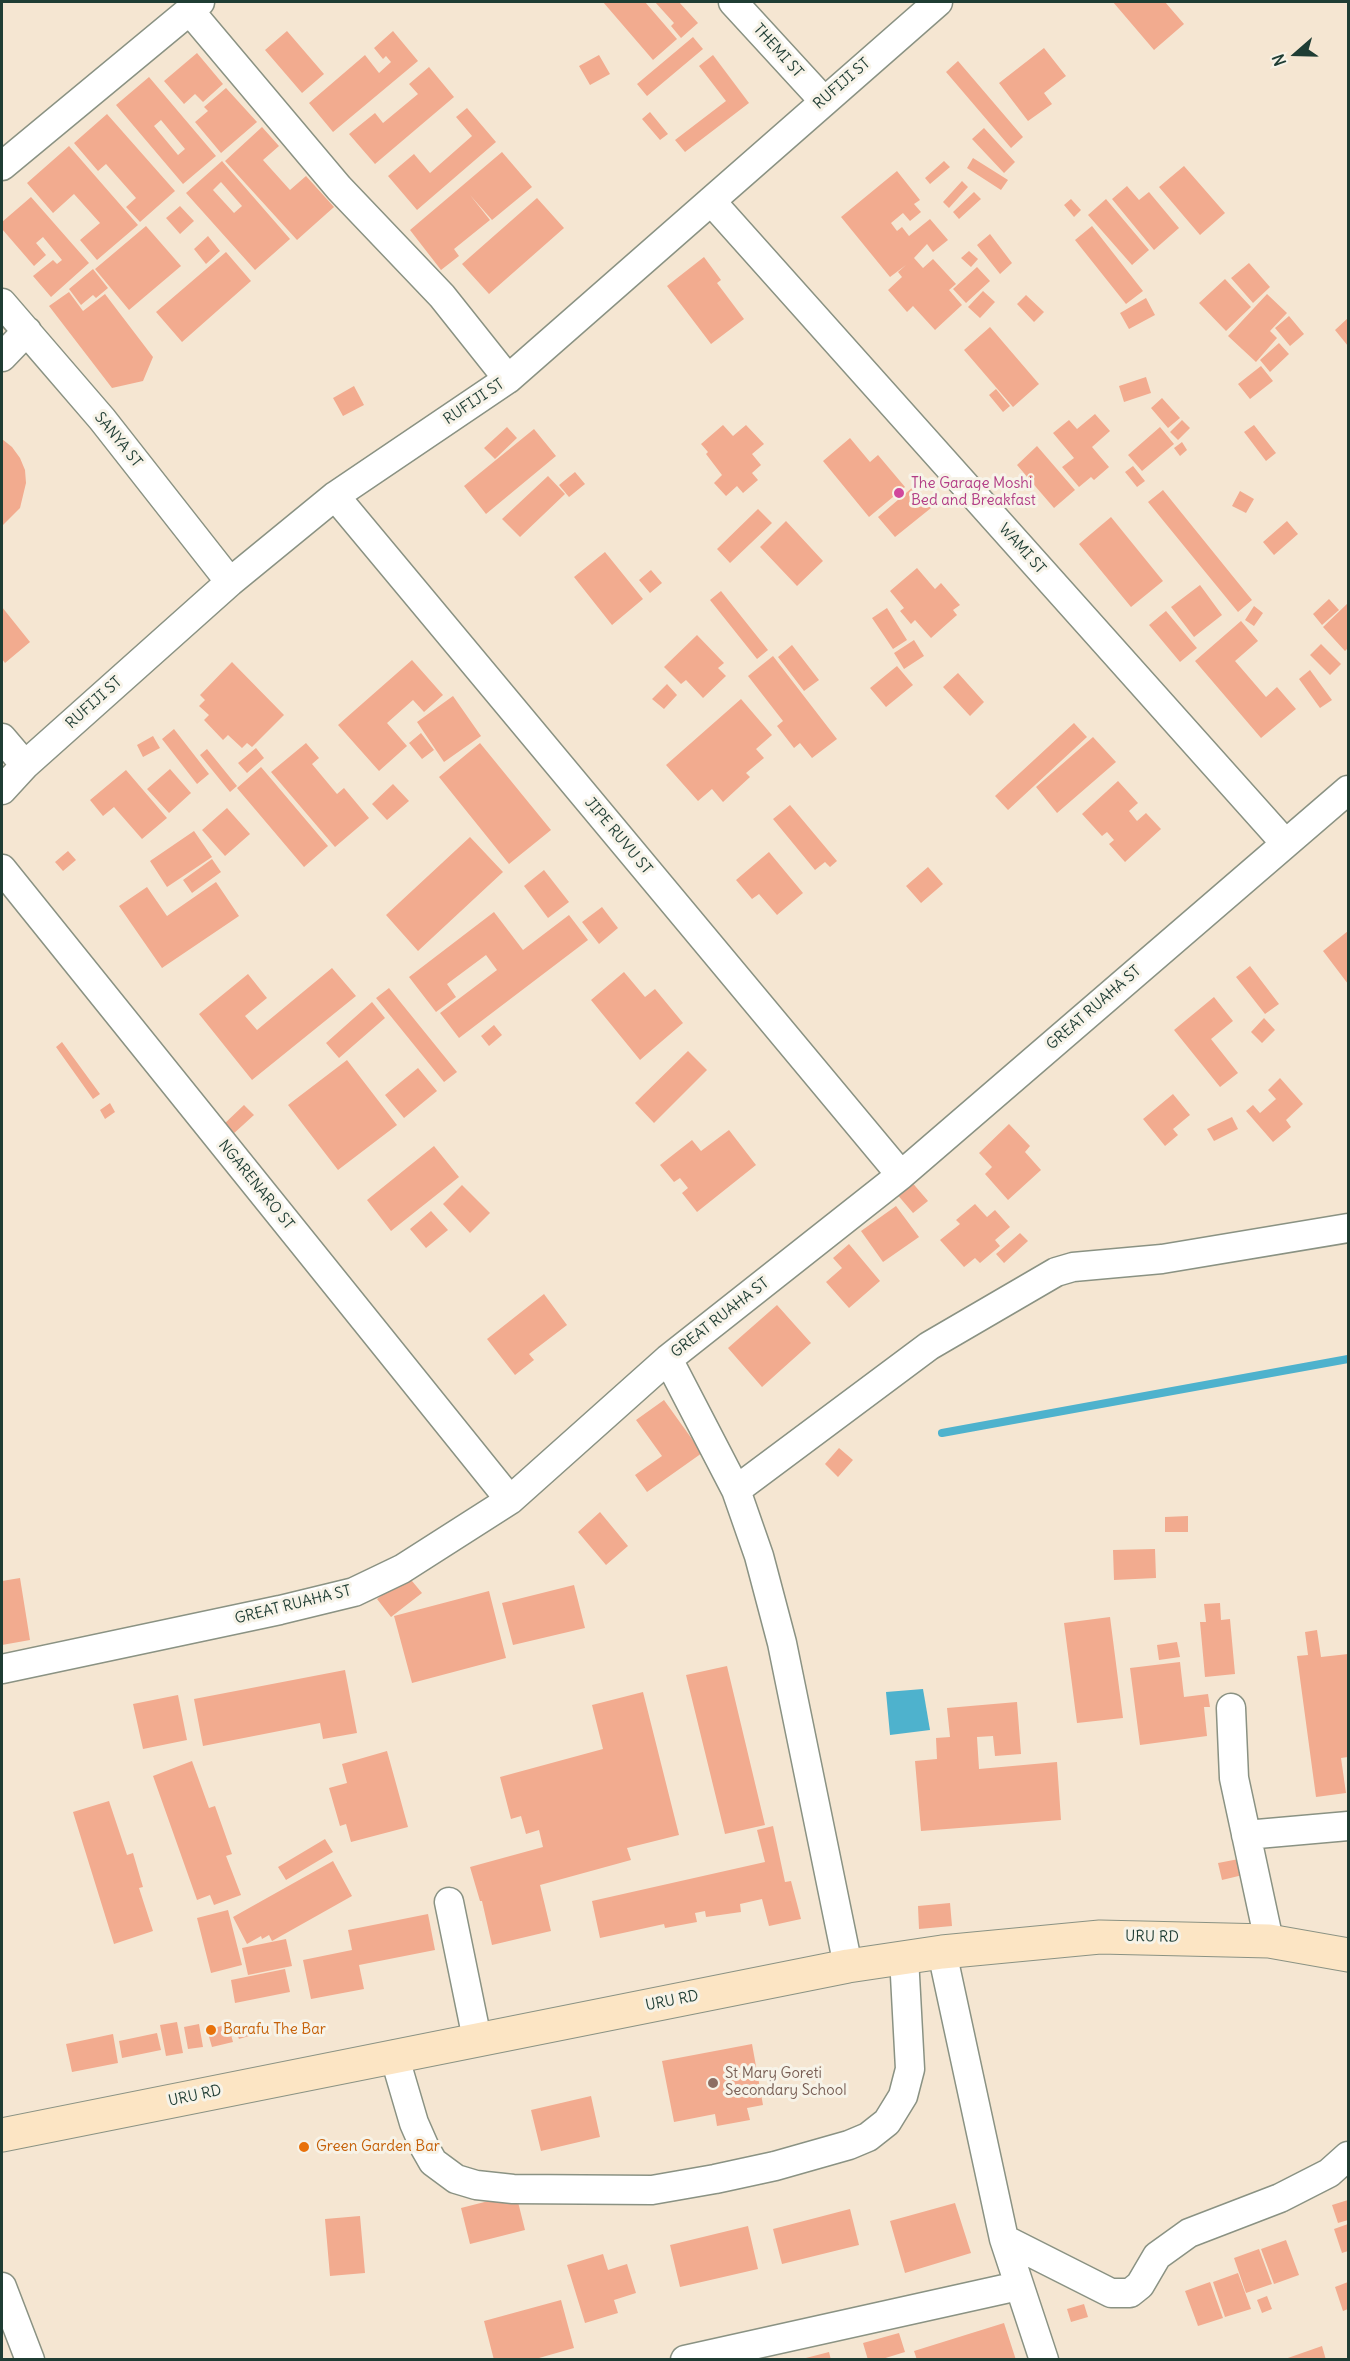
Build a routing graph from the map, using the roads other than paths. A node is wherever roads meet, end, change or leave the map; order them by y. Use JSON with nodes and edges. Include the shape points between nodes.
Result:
{"nodes":[{"id":1,"x":734,"y":2,"type":"edge"},
{"id":2,"x":938,"y":2,"type":"edge"},
{"id":3,"x":194,"y":6,"type":"edge"},
{"id":4,"x":823,"y":100,"type":"junction"},
{"id":5,"x":2,"y":166,"type":"edge"},
{"id":6,"x":711,"y":201,"type":"junction"},
{"id":7,"x":2,"y":303,"type":"edge"},
{"id":8,"x":27,"y":331,"type":"junction"},
{"id":9,"x":2,"y":357,"type":"edge"},
{"id":10,"x":508,"y":379,"type":"junction"},
{"id":11,"x":335,"y":496,"type":"junction"},
{"id":12,"x":230,"y":582,"type":"junction"},
{"id":13,"x":2,"y":738,"type":"edge"},
{"id":14,"x":25,"y":765,"type":"junction"},
{"id":15,"x":2,"y":790,"type":"edge"},
{"id":16,"x":1348,"y":790,"type":"edge"},
{"id":17,"x":1285,"y":843,"type":"junction"},
{"id":18,"x":2,"y":869,"type":"edge"},
{"id":19,"x":901,"y":1175,"type":"junction"},
{"id":20,"x":1348,"y":1228,"type":"edge"},
{"id":21,"x":668,"y":1359,"type":"junction"},
{"id":22,"x":736,"y":1490,"type":"junction"},
{"id":23,"x":510,"y":1500,"type":"junction"},
{"id":24,"x":2,"y":1669,"type":"edge"},
{"id":25,"x":1231,"y":1708,"type":"dead end"},
{"id":26,"x":1348,"y":1826,"type":"edge"},
{"id":27,"x":1246,"y":1835,"type":"junction"},
{"id":28,"x":448,"y":1902,"type":"dead end"},
{"id":29,"x":1269,"y":1941,"type":"junction"},
{"id":30,"x":942,"y":1952,"type":"junction"},
{"id":31,"x":1348,"y":1955,"type":"edge"},
{"id":32,"x":904,"y":1957,"type":"junction"},
{"id":33,"x":848,"y":1966,"type":"junction"},
{"id":34,"x":477,"y":2039,"type":"junction"},
{"id":35,"x":394,"y":2055,"type":"junction"},
{"id":36,"x":2,"y":2135,"type":"edge"},
{"id":37,"x":1348,"y":2156,"type":"edge"},
{"id":38,"x":1004,"y":2239,"type":"junction"},
{"id":39,"x":1018,"y":2286,"type":"junction"},
{"id":40,"x":2,"y":2287,"type":"edge"},
{"id":41,"x":30,"y":2360,"type":"edge"},
{"id":42,"x":686,"y":2360,"type":"edge"},
{"id":43,"x":1044,"y":2360,"type":"edge"}],
"edges":[{"from":1,"to":4,"type":"street","name":"THEMI ST"},
{"from":2,"to":4,"type":"street","name":"RUFIJI ST"},
{"from":3,"to":5,"type":"street"},
{"from":3,"to":10,"type":"street","via":[[339,188],[442,296]]},
{"from":4,"to":6,"type":"street","name":"RUFIJI ST"},
{"from":6,"to":10,"type":"street","name":"RUFIJI ST"},
{"from":6,"to":17,"type":"street","name":"WAMI ST"},
{"from":7,"to":8,"type":"street","name":"SANYA ST"},
{"from":8,"to":9,"type":"street"},
{"from":8,"to":12,"type":"street","name":"SANYA ST"},
{"from":10,"to":11,"type":"street","name":"RUFIJI ST"},
{"from":11,"to":12,"type":"street","name":"RUFIJI ST"},
{"from":11,"to":19,"type":"street","name":"JIPE RUVU ST"},
{"from":12,"to":14,"type":"street","name":"RUFIJI ST"},
{"from":13,"to":14,"type":"street"},
{"from":14,"to":15,"type":"street","name":"RUFIJI ST"},
{"from":16,"to":17,"type":"street","name":"GREAT RUAHA ST"},
{"from":17,"to":19,"type":"street","name":"GREAT RUAHA ST"},
{"from":18,"to":23,"type":"street","name":"NGARENARO ST"},
{"from":19,"to":21,"type":"street","name":"GREAT RUAHA ST"},
{"from":20,"to":22,"type":"street","via":[[1056,1272],[929,1346]]},
{"from":21,"to":22,"type":"street"},
{"from":21,"to":23,"type":"street","name":"GREAT RUAHA ST"},
{"from":22,"to":33,"type":"street","via":[[759,1556],[782,1643]]},
{"from":23,"to":24,"type":"street","name":"GREAT RUAHA ST","via":[[402,1569],[354,1592]]},
{"from":25,"to":27,"type":"street","via":[[1234,1778]]},
{"from":26,"to":27,"type":"street"},
{"from":27,"to":29,"type":"street"},
{"from":28,"to":34,"type":"street"},
{"from":29,"to":30,"type":"street","name":"URU RD","via":[[1100,1937]]},
{"from":29,"to":31,"type":"street","name":"URU RD"},
{"from":30,"to":32,"type":"street","name":"URU RD"},
{"from":30,"to":38,"type":"street"},
{"from":32,"to":33,"type":"street","name":"URU RD"},
{"from":32,"to":35,"type":"street","via":[[910,2069],[903,2096],[887,2122],[849,2145],[715,2179],[652,2190],[513,2189],[456,2179],[433,2162],[425,2148]]},
{"from":33,"to":34,"type":"street","name":"URU RD"},
{"from":34,"to":35,"type":"street","name":"URU RD"},
{"from":35,"to":36,"type":"street","name":"URU RD"},
{"from":37,"to":38,"type":"street","via":[[1329,2173],[1280,2199],[1189,2234],[1157,2256],[1140,2285],[1130,2293],[1111,2293]]},
{"from":38,"to":39,"type":"street"},
{"from":39,"to":42,"type":"street"},
{"from":39,"to":43,"type":"street"},
{"from":40,"to":41,"type":"street"}]}
